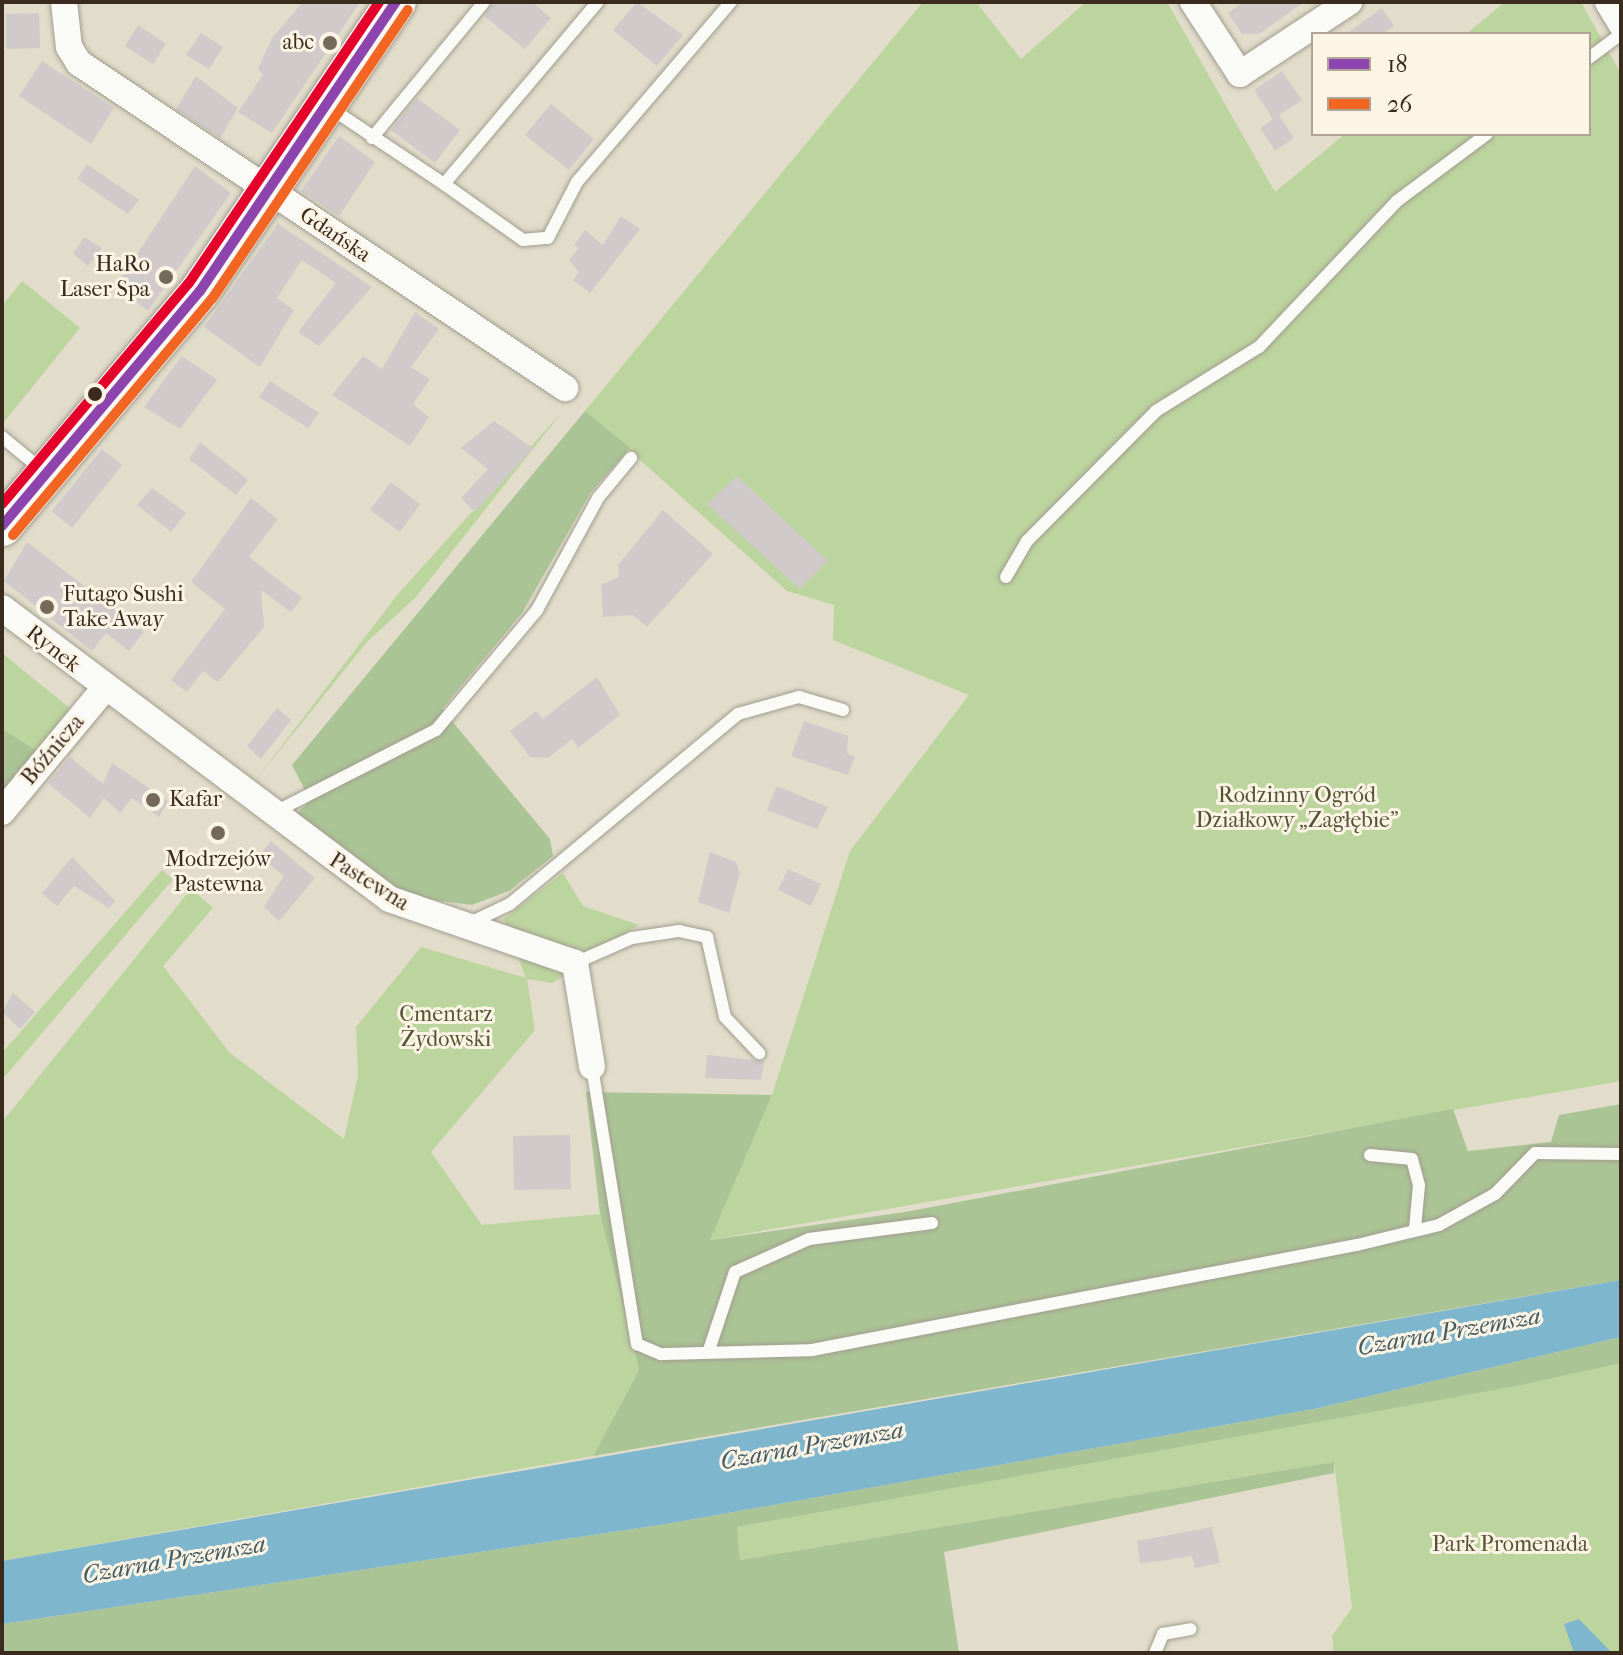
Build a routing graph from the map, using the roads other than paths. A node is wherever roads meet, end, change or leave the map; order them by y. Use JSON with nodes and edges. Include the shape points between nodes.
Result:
{"nodes":[{"id":1,"x":64,"y":2,"type":"edge"},
{"id":2,"x":396,"y":2,"type":"edge"},
{"id":3,"x":484,"y":2,"type":"edge"},
{"id":4,"x":598,"y":2,"type":"edge"},
{"id":5,"x":731,"y":2,"type":"edge"},
{"id":6,"x":1193,"y":2,"type":"edge"},
{"id":7,"x":1349,"y":2,"type":"edge"},
{"id":8,"x":1608,"y":2,"type":"edge"},
{"id":9,"x":1621,"y":24,"type":"edge"},
{"id":10,"x":1621,"y":34,"type":"edge"},
{"id":11,"x":1591,"y":56,"type":"edge"},
{"id":12,"x":326,"y":105,"type":"junction"},
{"id":13,"x":1484,"y":136,"type":"edge"},
{"id":14,"x":372,"y":138,"type":"junction"},
{"id":15,"x":444,"y":184,"type":"junction"},
{"id":16,"x":268,"y":191,"type":"junction"},
{"id":17,"x":565,"y":388,"type":"dead end"},
{"id":18,"x":2,"y":437,"type":"edge"},
{"id":19,"x":631,"y":458,"type":"dead end"},
{"id":20,"x":47,"y":473,"type":"junction"},
{"id":21,"x":2,"y":526,"type":"edge"},
{"id":22,"x":1006,"y":577,"type":"dead end"},
{"id":23,"x":2,"y":608,"type":"edge"},
{"id":24,"x":104,"y":689,"type":"junction"},
{"id":25,"x":843,"y":710,"type":"dead end"},
{"id":26,"x":2,"y":812,"type":"edge"},
{"id":27,"x":270,"y":815,"type":"junction"},
{"id":28,"x":462,"y":927,"type":"junction"},
{"id":29,"x":575,"y":963,"type":"junction"},
{"id":30,"x":759,"y":1053,"type":"dead end"},
{"id":31,"x":592,"y":1067,"type":"joint"},
{"id":32,"x":1621,"y":1154,"type":"edge"},
{"id":33,"x":1370,"y":1155,"type":"dead end"},
{"id":34,"x":932,"y":1223,"type":"dead end"},
{"id":35,"x":1415,"y":1229,"type":"junction"},
{"id":36,"x":709,"y":1350,"type":"junction"},
{"id":37,"x":1191,"y":1629,"type":"dead end"},
{"id":38,"x":1155,"y":1653,"type":"edge"}],
"edges":[{"from":1,"to":16,"type":"street","name":"Gdańska","via":[[69,47],[79,63]]},
{"from":2,"to":12,"type":"main road"},
{"from":3,"to":14,"type":"lane"},
{"from":4,"to":15,"type":"lane"},
{"from":5,"to":15,"type":"lane","via":[[577,182],[548,238],[523,240]]},
{"from":6,"to":7,"type":"street","via":[[1240,74]]},
{"from":8,"to":9,"type":"street"},
{"from":10,"to":11,"type":"lane"},
{"from":12,"to":14,"type":"lane"},
{"from":12,"to":16,"type":"main road"},
{"from":13,"to":22,"type":"lane","via":[[1397,201],[1259,347],[1156,411],[1027,541]]},
{"from":14,"to":15,"type":"lane"},
{"from":16,"to":17,"type":"street","name":"Gdańska"},
{"from":16,"to":20,"type":"main road","via":[[200,291]]},
{"from":18,"to":20,"type":"lane"},
{"from":19,"to":27,"type":"lane","via":[[598,498],[537,610],[436,730]]},
{"from":20,"to":21,"type":"main road"},
{"from":23,"to":24,"type":"street","name":"Rynek"},
{"from":24,"to":26,"type":"street","name":"Bóźnicza"},
{"from":24,"to":27,"type":"street","name":"Pastewna"},
{"from":25,"to":28,"type":"lane","via":[[799,697],[738,714],[510,904]]},
{"from":27,"to":28,"type":"street","name":"Pastewna","via":[[389,899]]},
{"from":28,"to":29,"type":"street","name":"Pastewna"},
{"from":29,"to":30,"type":"lane","via":[[632,938],[679,931],[707,937],[725,1017]]},
{"from":29,"to":31,"type":"street"},
{"from":31,"to":36,"type":"lane","via":[[637,1344],[661,1354]]},
{"from":32,"to":35,"type":"lane","via":[[1535,1153],[1495,1194],[1439,1225]]},
{"from":33,"to":35,"type":"lane","via":[[1412,1159],[1419,1185]]},
{"from":34,"to":36,"type":"lane","via":[[809,1239],[735,1272]]},
{"from":35,"to":36,"type":"lane","via":[[1013,1316],[928,1324],[812,1350]]},
{"from":37,"to":38,"type":"lane","via":[[1163,1634]]}]}
